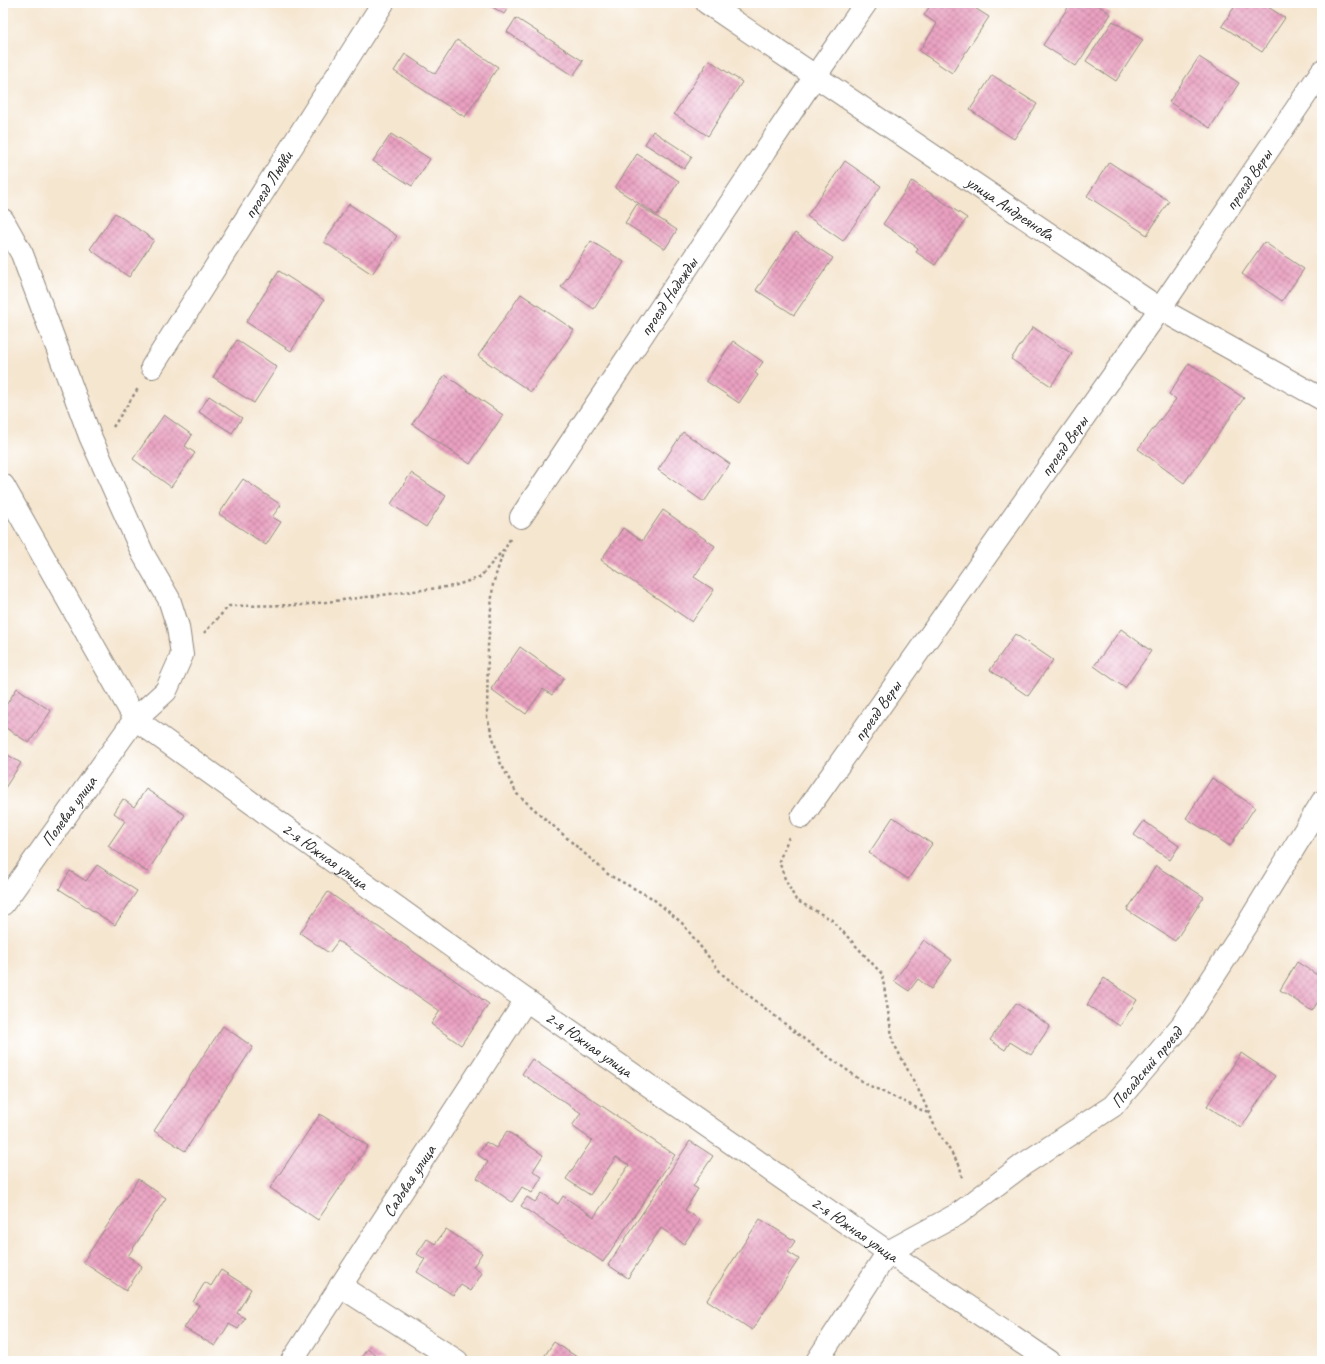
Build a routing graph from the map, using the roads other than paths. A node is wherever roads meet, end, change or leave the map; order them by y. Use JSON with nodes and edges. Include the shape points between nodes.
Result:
{"nodes":[{"id":1,"x":383,"y":3,"type":"edge"},
{"id":2,"x":707,"y":3,"type":"edge"},
{"id":3,"x":866,"y":3,"type":"edge"},
{"id":4,"x":1322,"y":71,"type":"edge"},
{"id":5,"x":816,"y":75,"type":"junction"},
{"id":6,"x":3,"y":220,"type":"edge"},
{"id":7,"x":1160,"y":309,"type":"junction"},
{"id":8,"x":152,"y":367,"type":"road end"},
{"id":9,"x":1322,"y":399,"type":"edge"},
{"id":10,"x":3,"y":485,"type":"edge"},
{"id":11,"x":521,"y":517,"type":"road end"},
{"id":12,"x":134,"y":719,"type":"junction"},
{"id":13,"x":1322,"y":802,"type":"edge"},
{"id":14,"x":802,"y":817,"type":"road end"},
{"id":15,"x":3,"y":904,"type":"edge"},
{"id":16,"x":526,"y":1000,"type":"junction"},
{"id":17,"x":888,"y":1252,"type":"junction"},
{"id":18,"x":340,"y":1286,"type":"junction"},
{"id":19,"x":292,"y":1361,"type":"edge"},
{"id":20,"x":457,"y":1361,"type":"edge"},
{"id":21,"x":816,"y":1361,"type":"edge"},
{"id":22,"x":1049,"y":1361,"type":"edge"}],
"edges":[{"from":1,"to":8,"type":"street","name":"проезд Любви"},
{"from":2,"to":5,"type":"street","name":"улица Андреянова"},
{"from":3,"to":5,"type":"street","name":"проезд Надежды"},
{"from":4,"to":7,"type":"street","name":"проезд Веры"},
{"from":5,"to":7,"type":"street","name":"улица Андреянова","via":[[874,117]]},
{"from":5,"to":11,"type":"street","name":"проезд Надежды"},
{"from":6,"to":12,"type":"street","name":"Полевая улица","via":[[22,254],[97,452],[143,554],[169,599],[178,627],[182,654],[166,691]]},
{"from":7,"to":9,"type":"street","name":"улица Андреянова"},
{"from":7,"to":14,"type":"street","name":"проезд Веры"},
{"from":10,"to":12,"type":"street"},
{"from":12,"to":15,"type":"street","name":"Полевая улица"},
{"from":12,"to":16,"type":"street","name":"2-я Южная улица"},
{"from":13,"to":17,"type":"street","name":"Посадский проезд","via":[[1182,1025],[1114,1106],[1024,1164],[962,1211]]},
{"from":16,"to":17,"type":"street","name":"2-я Южная улица"},
{"from":16,"to":18,"type":"street","name":"Садовая улица"},
{"from":17,"to":21,"type":"street"},
{"from":17,"to":22,"type":"street","name":"2-я Южная улица"},
{"from":18,"to":19,"type":"street","name":"Садовая улица"},
{"from":18,"to":20,"type":"street"}]}
